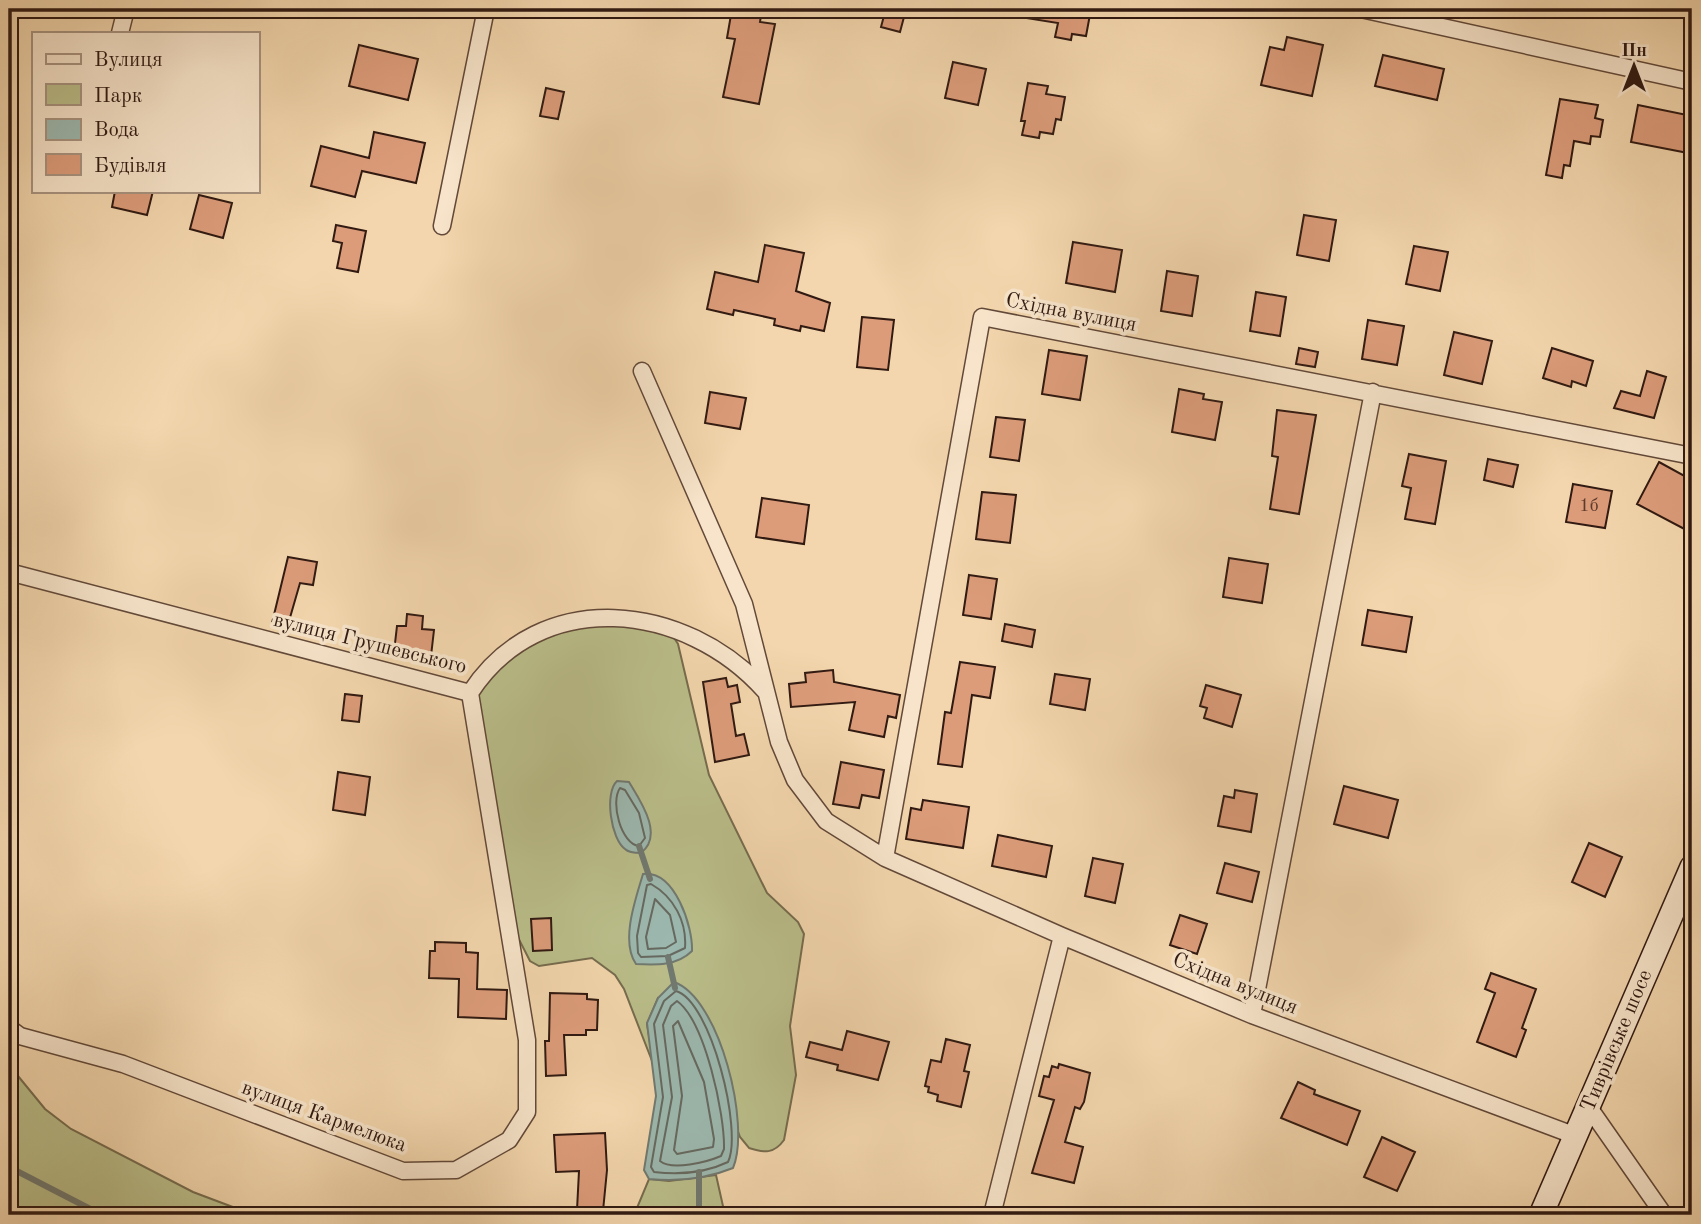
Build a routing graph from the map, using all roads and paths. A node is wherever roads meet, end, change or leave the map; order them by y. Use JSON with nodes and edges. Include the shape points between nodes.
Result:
{"nodes":[{"id":1,"x":126,"y":9,"type":"edge"},
{"id":2,"x":486,"y":9,"type":"edge"},
{"id":3,"x":1361,"y":9,"type":"edge"},
{"id":4,"x":120,"y":32,"type":"edge"},
{"id":5,"x":1692,"y":82,"type":"edge"},
{"id":6,"x":442,"y":226,"type":"dead end"},
{"id":7,"x":642,"y":371,"type":"dead end"},
{"id":8,"x":1373,"y":392,"type":"junction"},
{"id":9,"x":1692,"y":456,"type":"edge"},
{"id":10,"x":9,"y":572,"type":"edge"},
{"id":11,"x":470,"y":692,"type":"junction"},
{"id":12,"x":766,"y":692,"type":"junction"},
{"id":13,"x":885,"y":858,"type":"junction"},
{"id":14,"x":1692,"y":867,"type":"edge"},
{"id":15,"x":1062,"y":936,"type":"junction"},
{"id":16,"x":1252,"y":1015,"type":"junction"},
{"id":17,"x":9,"y":1028,"type":"edge"},
{"id":18,"x":1588,"y":1106,"type":"junction"},
{"id":19,"x":1576,"y":1136,"type":"junction"},
{"id":20,"x":992,"y":1215,"type":"edge"},
{"id":21,"x":1541,"y":1215,"type":"edge"},
{"id":22,"x":1664,"y":1215,"type":"edge"}],
"edges":[{"from":1,"to":4,"type":"street"},
{"from":2,"to":6,"type":"street"},
{"from":3,"to":5,"type":"street"},
{"from":7,"to":12,"type":"street","name":"Східна вулиця","via":[[744,604]]},
{"from":8,"to":9,"type":"street","name":"Східна вулиця"},
{"from":8,"to":13,"type":"street","name":"Східна вулиця","via":[[982,317]]},
{"from":8,"to":16,"type":"street"},
{"from":10,"to":11,"type":"street","name":"вулиця Грушевського"},
{"from":11,"to":12,"type":"street","name":"вулиця Грушевського","via":[[486,668],[531,636],[555,625],[602,617],[649,623],[693,637],[745,668]]},
{"from":11,"to":17,"type":"street","name":"вулиця Кармелюка","via":[[527,1040],[527,1112],[509,1140],[456,1170],[403,1171],[124,1064],[20,1036]]},
{"from":12,"to":13,"type":"street","name":"Східна вулиця","via":[[779,742],[795,780],[814,808],[841,833]]},
{"from":13,"to":15,"type":"street","name":"Східна вулиця"},
{"from":14,"to":18,"type":"main road","name":"Тиврівське шосе"},
{"from":15,"to":16,"type":"street","name":"Східна вулиця"},
{"from":15,"to":20,"type":"street"},
{"from":16,"to":19,"type":"street","name":"Східна вулиця"},
{"from":18,"to":19,"type":"main road","name":"Тиврівське шосе"},
{"from":18,"to":22,"type":"street"},
{"from":19,"to":21,"type":"main road","name":"Тиврівське шосе"}]}
